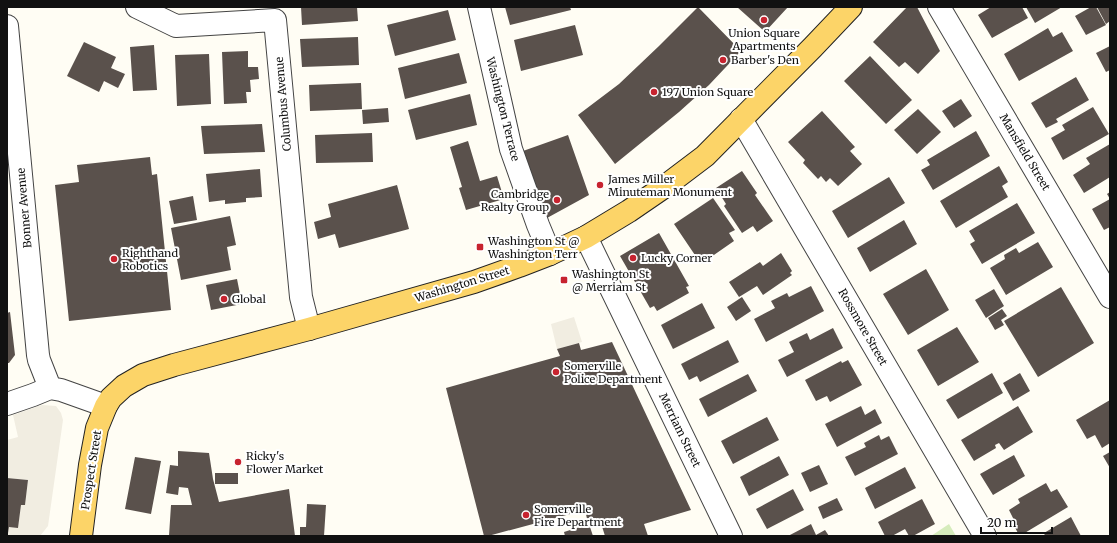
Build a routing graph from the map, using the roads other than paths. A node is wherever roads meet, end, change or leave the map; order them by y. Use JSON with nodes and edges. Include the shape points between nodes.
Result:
{"nodes":[{"id":1,"x":137,"y":7,"type":"edge"},
{"id":2,"x":479,"y":7,"type":"edge"},
{"id":3,"x":851,"y":7,"type":"edge"},
{"id":4,"x":939,"y":7,"type":"edge"},
{"id":5,"x":7,"y":26,"type":"edge"},
{"id":6,"x":741,"y":119,"type":"junction"},
{"id":7,"x":14,"y":176,"type":"edge"},
{"id":8,"x":586,"y":237,"type":"junction"},
{"id":9,"x":550,"y":254,"type":"junction"},
{"id":10,"x":1110,"y":297,"type":"edge"},
{"id":11,"x":310,"y":329,"type":"junction"},
{"id":12,"x":50,"y":388,"type":"junction"},
{"id":13,"x":7,"y":404,"type":"edge"},
{"id":14,"x":106,"y":406,"type":"junction"},
{"id":15,"x":81,"y":536,"type":"edge"},
{"id":16,"x":731,"y":536,"type":"edge"},
{"id":17,"x":985,"y":536,"type":"edge"}],
"edges":[{"from":1,"to":11,"type":"street","name":"Columbus Avenue","via":[[176,26],[275,20],[301,297]]},
{"from":2,"to":9,"type":"street","name":"Washington Terrace","via":[[511,149]]},
{"from":3,"to":6,"type":"main road","name":"Washington Street"},
{"from":4,"to":10,"type":"street","name":"Mansfield Street"},
{"from":5,"to":7,"type":"street","name":"Bonner Avenue"},
{"from":6,"to":8,"type":"main road","name":"Washington Street","via":[[704,156],[664,187]]},
{"from":6,"to":17,"type":"street","name":"Rossmore Street"},
{"from":7,"to":12,"type":"street","name":"Bonner Avenue","via":[[38,360]]},
{"from":8,"to":9,"type":"main road","name":"Washington Street"},
{"from":8,"to":16,"type":"street","name":"Merriam Street"},
{"from":9,"to":11,"type":"main road","name":"Washington Street","via":[[474,282]]},
{"from":11,"to":14,"type":"main road","name":"Washington Street","via":[[152,372],[124,386]]},
{"from":12,"to":13,"type":"street"},
{"from":12,"to":14,"type":"street"},
{"from":14,"to":15,"type":"main road","name":"Prospect Street","via":[[94,440]]}]}
